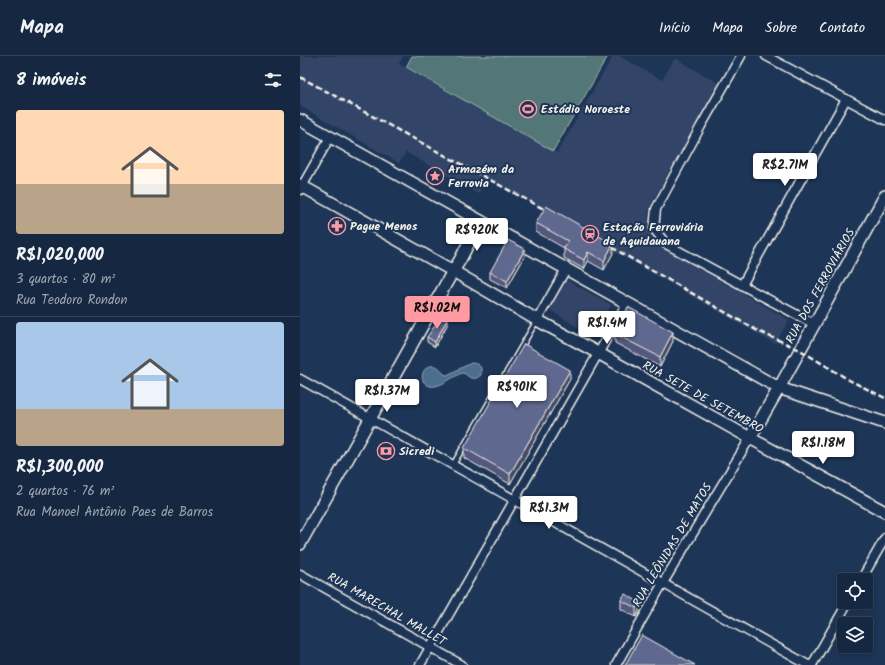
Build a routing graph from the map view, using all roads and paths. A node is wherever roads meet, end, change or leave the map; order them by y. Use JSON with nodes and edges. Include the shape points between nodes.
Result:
{"nodes":[{"id":1,"x":741,"y":56,"type":"edge"},
{"id":2,"x":768,"y":56,"type":"edge"},
{"id":3,"x":846,"y":100,"type":"junction"},
{"id":4,"x":300,"y":120,"type":"edge"},
{"id":5,"x":885,"y":120,"type":"edge"},
{"id":6,"x":330,"y":137,"type":"junction"},
{"id":7,"x":301,"y":188,"type":"edge"},
{"id":8,"x":885,"y":196,"type":"edge"},
{"id":9,"x":480,"y":221,"type":"junction"},
{"id":10,"x":566,"y":269,"type":"junction"},
{"id":11,"x":453,"y":271,"type":"junction"},
{"id":12,"x":742,"y":285,"type":"junction"},
{"id":13,"x":627,"y":303,"type":"junction"},
{"id":14,"x":537,"y":320,"type":"junction"},
{"id":15,"x":814,"y":324,"type":"junction"},
{"id":16,"x":598,"y":353,"type":"junction"},
{"id":17,"x":300,"y":379,"type":"edge"},
{"id":18,"x":779,"y":388,"type":"junction"},
{"id":19,"x":370,"y":419,"type":"junction"},
{"id":20,"x":885,"y":423,"type":"edge"},
{"id":21,"x":750,"y":438,"type":"junction"},
{"id":22,"x":452,"y":464,"type":"junction"},
{"id":23,"x":514,"y":500,"type":"junction"},
{"id":24,"x":885,"y":512,"type":"edge"},
{"id":25,"x":885,"y":538,"type":"edge"},
{"id":26,"x":300,"y":544,"type":"edge"},
{"id":27,"x":865,"y":573,"type":"edge"},
{"id":28,"x":300,"y":574,"type":"edge"},
{"id":29,"x":663,"y":583,"type":"junction"},
{"id":30,"x":844,"y":609,"type":"edge"},
{"id":31,"x":430,"y":647,"type":"junction"},
{"id":32,"x":420,"y":665,"type":"edge"},
{"id":33,"x":462,"y":665,"type":"edge"},
{"id":34,"x":616,"y":665,"type":"edge"},
{"id":35,"x":808,"y":665,"type":"edge"},
{"id":36,"x":812,"y":665,"type":"edge"}],
"edges":[{"from":1,"to":12,"type":"street","via":[[656,209],[654,229],[666,244]]},
{"from":2,"to":3,"type":"street"},
{"from":3,"to":5,"type":"street"},
{"from":3,"to":12,"type":"street"},
{"from":4,"to":6,"type":"main road"},
{"from":6,"to":7,"type":"street"},
{"from":6,"to":9,"type":"main road"},
{"from":7,"to":11,"type":"main road","name":"RUA SETE DE SETEMBRO"},
{"from":8,"to":15,"type":"main road","name":"RUA DOS FERROVIÁRIOS"},
{"from":9,"to":10,"type":"main road"},
{"from":9,"to":11,"type":"main road"},
{"from":10,"to":13,"type":"main road"},
{"from":10,"to":14,"type":"street"},
{"from":11,"to":14,"type":"main road","name":"RUA SETE DE SETEMBRO"},
{"from":11,"to":19,"type":"main road"},
{"from":12,"to":15,"type":"street"},
{"from":13,"to":16,"type":"street"},
{"from":13,"to":18,"type":"main road"},
{"from":14,"to":16,"type":"main road","name":"RUA SETE DE SETEMBRO"},
{"from":14,"to":22,"type":"lane"},
{"from":15,"to":18,"type":"main road","name":"RUA DOS FERROVIÁRIOS"},
{"from":16,"to":21,"type":"main road","name":"RUA SETE DE SETEMBRO"},
{"from":16,"to":23,"type":"street"},
{"from":17,"to":19,"type":"street"},
{"from":18,"to":20,"type":"main road"},
{"from":18,"to":21,"type":"main road","name":"RUA DOS FERROVIÁRIOS"},
{"from":19,"to":22,"type":"street"},
{"from":19,"to":26,"type":"main road"},
{"from":21,"to":24,"type":"main road","name":"RUA SETE DE SETEMBRO"},
{"from":21,"to":29,"type":"street","name":"RUA LEÔNIDAS DE MATOS"},
{"from":22,"to":23,"type":"street"},
{"from":23,"to":29,"type":"street"},
{"from":23,"to":31,"type":"street"},
{"from":25,"to":27,"type":"street"},
{"from":28,"to":31,"type":"street","name":"RUA MARECHAL MALLET"},
{"from":29,"to":34,"type":"street","name":"RUA LEÔNIDAS DE MATOS"},
{"from":29,"to":35,"type":"street"},
{"from":30,"to":36,"type":"street"},
{"from":31,"to":32,"type":"street"},
{"from":31,"to":33,"type":"street","name":"RUA MARECHAL MALLET"}]}
